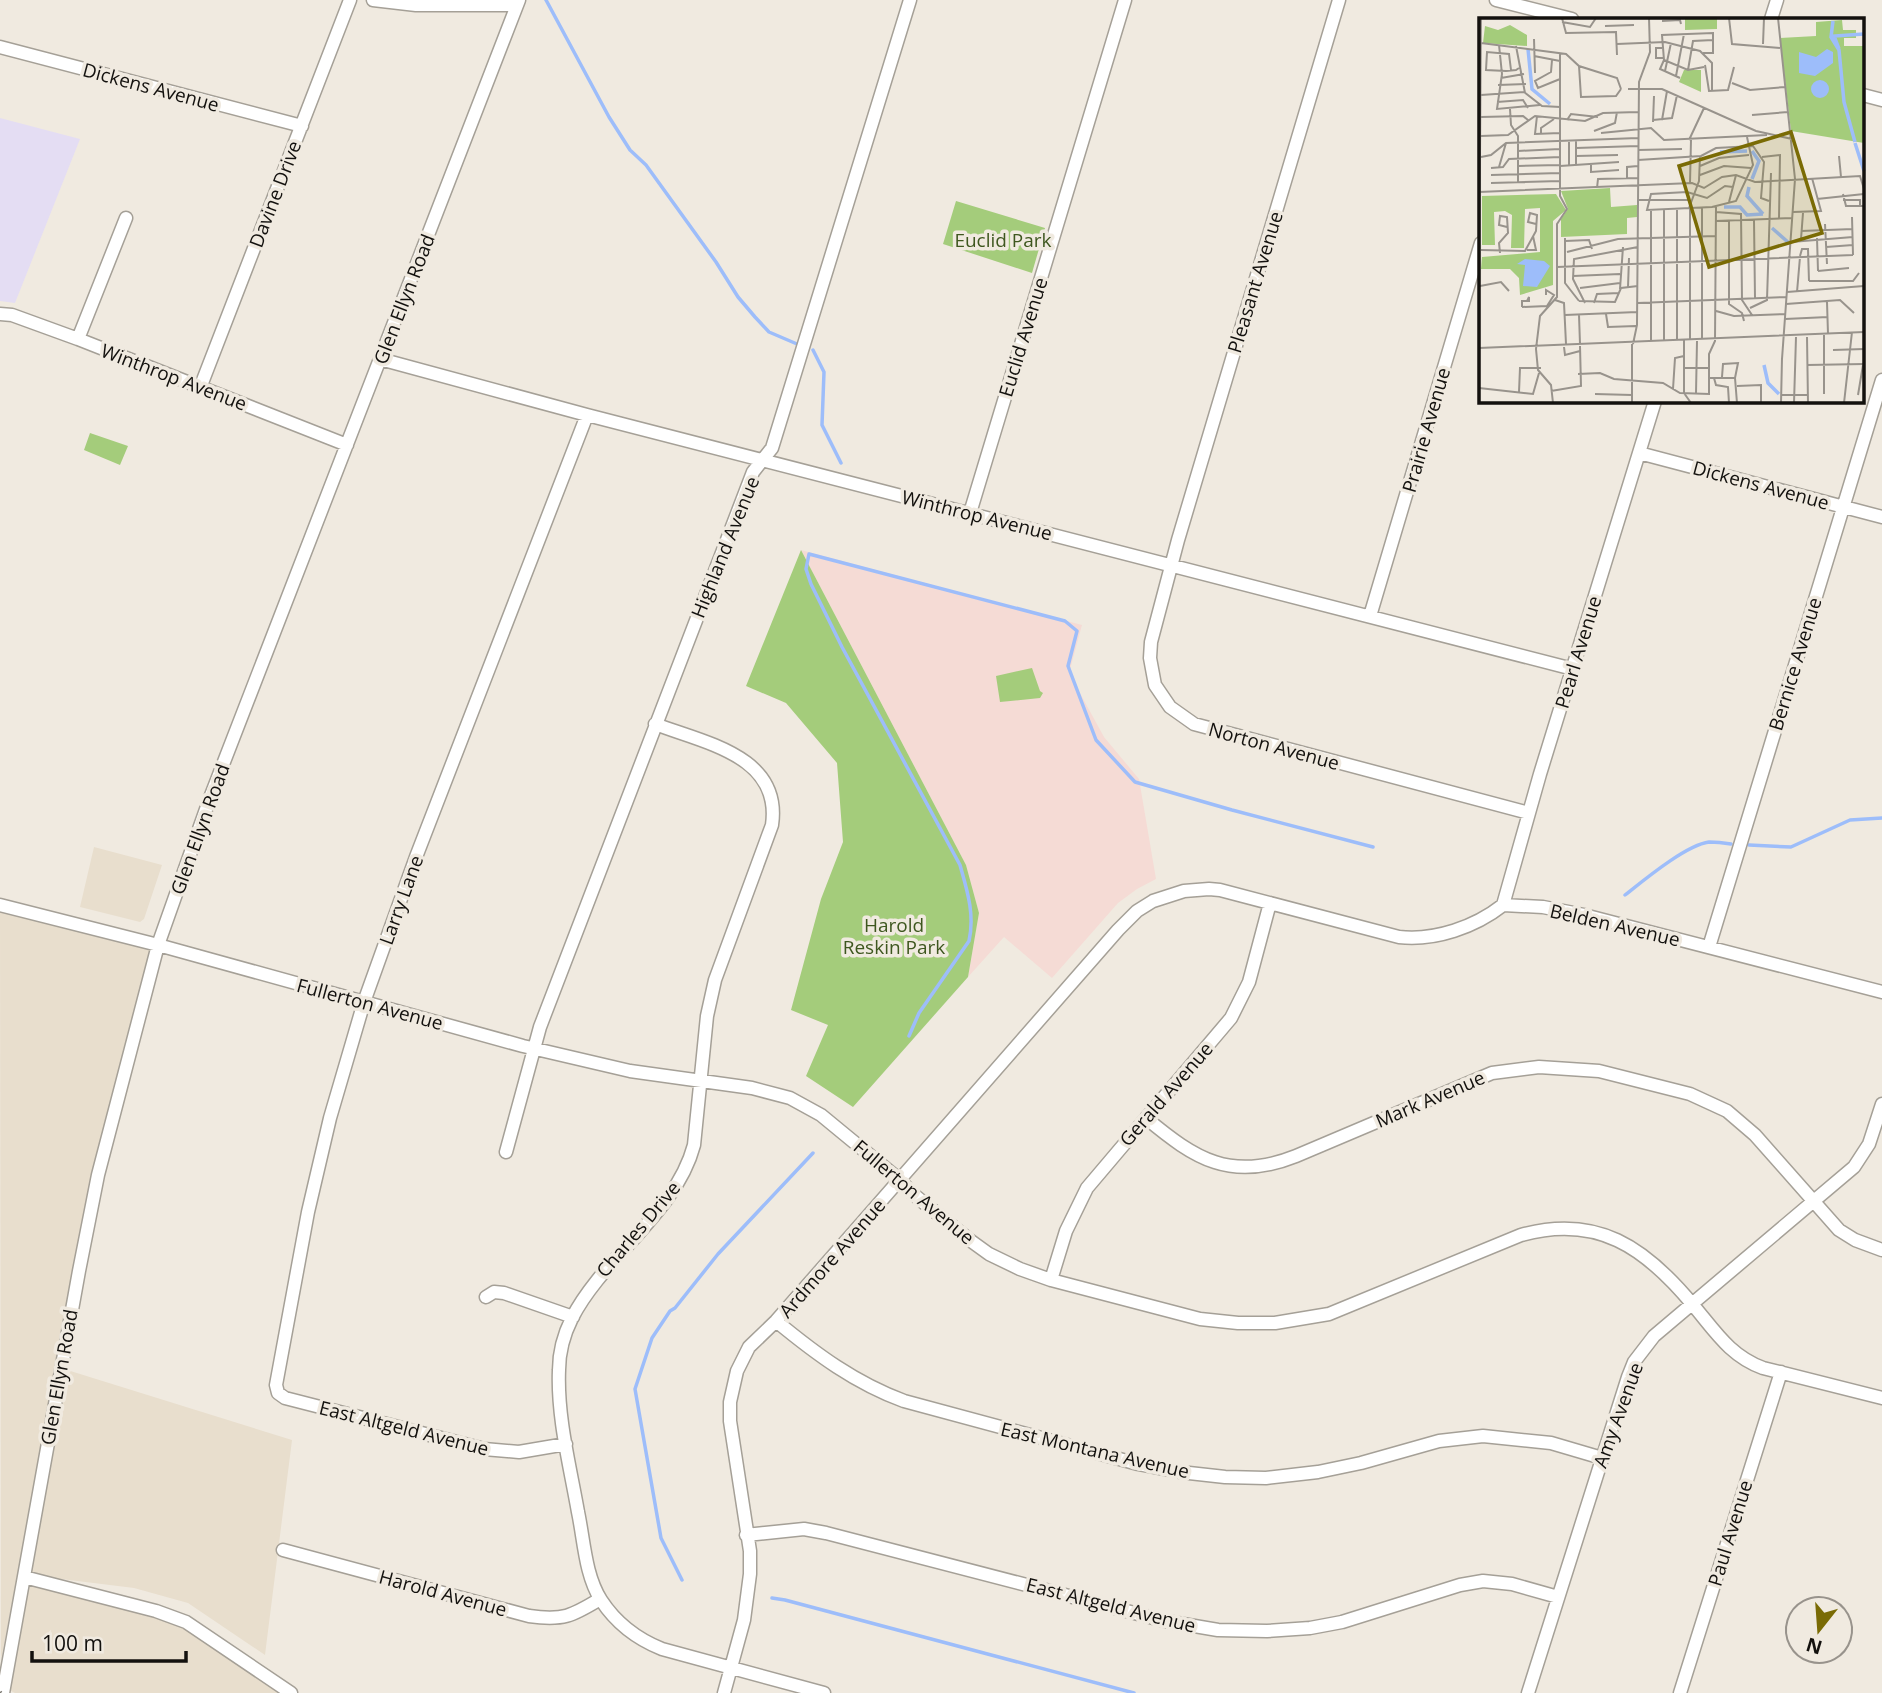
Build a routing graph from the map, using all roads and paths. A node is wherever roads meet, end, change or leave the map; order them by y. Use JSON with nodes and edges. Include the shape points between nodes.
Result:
{"nodes":[{"id":1,"x":350,"y":0,"type":"edge"},
{"id":2,"x":373,"y":0,"type":"edge"},
{"id":3,"x":910,"y":0,"type":"edge"},
{"id":4,"x":1125,"y":0,"type":"edge"},
{"id":5,"x":1339,"y":0,"type":"edge"},
{"id":6,"x":1496,"y":0,"type":"edge"},
{"id":7,"x":1553,"y":0,"type":"edge"},
{"id":8,"x":1777,"y":0,"type":"edge"},
{"id":9,"x":518,"y":3,"type":"edge"},
{"id":10,"x":1548,"y":16,"type":"edge"},
{"id":11,"x":1771,"y":18,"type":"edge"},
{"id":12,"x":0,"y":47,"type":"edge"},
{"id":13,"x":1864,"y":95,"type":"edge"},
{"id":14,"x":1882,"y":100,"type":"edge"},
{"id":15,"x":302,"y":126,"type":"junction"},
{"id":16,"x":126,"y":218,"type":"dead end"},
{"id":17,"x":1479,"y":250,"type":"edge"},
{"id":18,"x":0,"y":314,"type":"edge"},
{"id":19,"x":78,"y":339,"type":"junction"},
{"id":20,"x":380,"y":359,"type":"junction"},
{"id":21,"x":1882,"y":380,"type":"edge"},
{"id":22,"x":200,"y":388,"type":"junction"},
{"id":23,"x":1655,"y":402,"type":"edge"},
{"id":24,"x":587,"y":415,"type":"junction"},
{"id":25,"x":347,"y":445,"type":"junction"},
{"id":26,"x":1639,"y":453,"type":"junction"},
{"id":27,"x":764,"y":460,"type":"junction"},
{"id":28,"x":1843,"y":507,"type":"junction"},
{"id":29,"x":971,"y":513,"type":"junction"},
{"id":30,"x":1882,"y":517,"type":"edge"},
{"id":31,"x":1171,"y":565,"type":"junction"},
{"id":32,"x":1370,"y":616,"type":"junction"},
{"id":33,"x":1573,"y":669,"type":"junction"},
{"id":34,"x":655,"y":724,"type":"junction"},
{"id":35,"x":1529,"y":813,"type":"junction"},
{"id":36,"x":1270,"y":903,"type":"junction"},
{"id":37,"x":0,"y":905,"type":"edge"},
{"id":38,"x":1503,"y":905,"type":"junction"},
{"id":39,"x":158,"y":945,"type":"junction"},
{"id":40,"x":1709,"y":947,"type":"junction"},
{"id":41,"x":1882,"y":992,"type":"edge"},
{"id":42,"x":364,"y":1002,"type":"junction"},
{"id":43,"x":534,"y":1049,"type":"junction"},
{"id":44,"x":701,"y":1080,"type":"junction"},
{"id":45,"x":1882,"y":1104,"type":"edge"},
{"id":46,"x":1146,"y":1118,"type":"junction"},
{"id":47,"x":1880,"y":1121,"type":"edge"},
{"id":48,"x":506,"y":1152,"type":"dead end"},
{"id":49,"x":900,"y":1180,"type":"junction"},
{"id":50,"x":1814,"y":1203,"type":"junction"},
{"id":51,"x":1882,"y":1250,"type":"edge"},
{"id":52,"x":1051,"y":1280,"type":"junction"},
{"id":53,"x":486,"y":1297,"type":"dead end"},
{"id":54,"x":1692,"y":1304,"type":"junction"},
{"id":55,"x":573,"y":1318,"type":"junction"},
{"id":56,"x":776,"y":1321,"type":"junction"},
{"id":57,"x":1781,"y":1373,"type":"junction"},
{"id":58,"x":285,"y":1398,"type":"joint"},
{"id":59,"x":1882,"y":1398,"type":"edge"},
{"id":60,"x":566,"y":1444,"type":"junction"},
{"id":61,"x":1602,"y":1458,"type":"junction"},
{"id":62,"x":746,"y":1535,"type":"junction"},
{"id":63,"x":283,"y":1550,"type":"dead end"},
{"id":64,"x":24,"y":1577,"type":"junction"},
{"id":65,"x":1558,"y":1597,"type":"junction"},
{"id":66,"x":600,"y":1599,"type":"junction"},
{"id":67,"x":731,"y":1669,"type":"junction"},
{"id":68,"x":3,"y":1693,"type":"edge"},
{"id":69,"x":291,"y":1693,"type":"edge"},
{"id":70,"x":724,"y":1693,"type":"edge"},
{"id":71,"x":824,"y":1693,"type":"edge"},
{"id":72,"x":1528,"y":1693,"type":"edge"},
{"id":73,"x":1680,"y":1693,"type":"edge"}],
"edges":[{"from":1,"to":15,"type":"street","name":"Davine Drive"},
{"from":2,"to":9,"type":"street","via":[[416,5]]},
{"from":3,"to":27,"type":"street","name":"Highland Avenue","via":[[803,352]]},
{"from":4,"to":29,"type":"street","name":"Euclid Avenue"},
{"from":5,"to":31,"type":"street","name":"Pleasant Avenue"},
{"from":6,"to":10,"type":"street"},
{"from":7,"to":10,"type":"street"},
{"from":8,"to":11,"type":"street"},
{"from":9,"to":20,"type":"street","name":"Glen Ellyn Road"},
{"from":12,"to":15,"type":"street","name":"Dickens Avenue"},
{"from":13,"to":14,"type":"street"},
{"from":15,"to":22,"type":"street","name":"Davine Drive"},
{"from":16,"to":19,"type":"street"},
{"from":17,"to":32,"type":"street","name":"Prairie Avenue"},
{"from":18,"to":19,"type":"street","name":"Winthrop Avenue"},
{"from":19,"to":22,"type":"street","name":"Winthrop Avenue"},
{"from":20,"to":24,"type":"street","name":"Winthrop Avenue"},
{"from":20,"to":25,"type":"street","name":"Glen Ellyn Road"},
{"from":21,"to":28,"type":"street","name":"Bernice Avenue"},
{"from":22,"to":25,"type":"street","name":"Winthrop Avenue"},
{"from":23,"to":26,"type":"street","name":"Pearl Avenue"},
{"from":24,"to":27,"type":"street","name":"Winthrop Avenue"},
{"from":24,"to":42,"type":"street","name":"Larry Lane"},
{"from":25,"to":39,"type":"street","name":"Glen Ellyn Road"},
{"from":26,"to":28,"type":"street","name":"Dickens Avenue"},
{"from":26,"to":33,"type":"street","name":"Pearl Avenue"},
{"from":27,"to":29,"type":"street","name":"Winthrop Avenue"},
{"from":27,"to":34,"type":"street","name":"Highland Avenue","via":[[753,472]]},
{"from":28,"to":30,"type":"street","name":"Dickens Avenue"},
{"from":28,"to":40,"type":"street","name":"Bernice Avenue"},
{"from":29,"to":31,"type":"street","name":"Winthrop Avenue"},
{"from":31,"to":32,"type":"street","name":"Winthrop Avenue"},
{"from":31,"to":35,"type":"street","name":"Norton Avenue","via":[[1150,659],[1155,685],[1179,715],[1205,727]]},
{"from":32,"to":33,"type":"street","name":"Winthrop Avenue"},
{"from":33,"to":35,"type":"street","name":"Pearl Avenue"},
{"from":34,"to":43,"type":"street","name":"Highland Avenue"},
{"from":34,"to":44,"type":"street","name":"Charles Drive","via":[[747,761],[765,782],[774,811],[715,979]]},
{"from":35,"to":38,"type":"street","name":"Pearl Avenue"},
{"from":36,"to":38,"type":"street","via":[[1418,939],[1491,915]]},
{"from":36,"to":46,"type":"street","name":"Gerald Avenue","via":[[1249,982],[1231,1018]]},
{"from":36,"to":49,"type":"street","name":"Ardmore Avenue","via":[[1196,889],[1171,894],[1137,911]]},
{"from":37,"to":39,"type":"street","name":"Fullerton Avenue"},
{"from":38,"to":40,"type":"street","name":"Belden Avenue","via":[[1567,911]]},
{"from":39,"to":42,"type":"street","name":"Fullerton Avenue"},
{"from":39,"to":64,"type":"street","name":"Glen Ellyn Road","via":[[98,1175]]},
{"from":40,"to":41,"type":"street","name":"Belden Avenue"},
{"from":42,"to":43,"type":"street","name":"Fullerton Avenue"},
{"from":42,"to":58,"type":"street","name":"Larry Lane","via":[[330,1118],[303,1236],[276,1385]]},
{"from":43,"to":44,"type":"street","name":"Fullerton Avenue","via":[[631,1071]]},
{"from":43,"to":48,"type":"street","name":"Highland Avenue"},
{"from":44,"to":49,"type":"street","name":"Fullerton Avenue","via":[[764,1090],[805,1105]]},
{"from":44,"to":55,"type":"street","name":"Charles Drive","via":[[694,1145],[682,1176],[594,1281]]},
{"from":45,"to":47,"type":"street","name":"Amy Avenue"},
{"from":46,"to":50,"type":"street","name":"Mark Avenue","via":[[1182,1147],[1206,1159],[1231,1166],[1268,1165],[1492,1073],[1539,1067],[1599,1071],[1690,1094],[1727,1111],[1755,1135]]},
{"from":46,"to":52,"type":"street","name":"Gerald Avenue","via":[[1087,1188],[1066,1231]]},
{"from":47,"to":50,"type":"street","name":"Amy Avenue","via":[[1854,1167]]},
{"from":49,"to":52,"type":"street","name":"Fullerton Avenue","via":[[971,1241],[1020,1269]]},
{"from":49,"to":56,"type":"street","name":"Ardmore Avenue"},
{"from":50,"to":51,"type":"street","name":"Mark Avenue","via":[[1839,1230]]},
{"from":50,"to":54,"type":"street","name":"Amy Avenue"},
{"from":52,"to":54,"type":"street","name":"Fullerton Avenue","via":[[1200,1319],[1275,1323],[1329,1314],[1521,1235],[1574,1228],[1628,1244]]},
{"from":53,"to":55,"type":"street","via":[[504,1293]]},
{"from":54,"to":57,"type":"street","name":"Fullerton Avenue","via":[[1738,1356]]},
{"from":54,"to":61,"type":"street","name":"Amy Avenue","via":[[1654,1336],[1634,1362]]},
{"from":55,"to":60,"type":"street","name":"Charles Drive","via":[[559,1368]]},
{"from":56,"to":61,"type":"street","name":"East Montana Avenue","via":[[844,1373],[904,1401],[1168,1470],[1225,1477],[1288,1476],[1339,1468],[1439,1441],[1483,1436],[1542,1441]]},
{"from":56,"to":62,"type":"street","name":"Ardmore Avenue","via":[[749,1347],[737,1371],[730,1402]]},
{"from":57,"to":59,"type":"street","name":"Fullerton Avenue"},
{"from":57,"to":73,"type":"street","name":"Paul Avenue"},
{"from":58,"to":60,"type":"street","name":"East Altgeld Avenue","via":[[484,1449],[519,1452]]},
{"from":60,"to":66,"type":"street","name":"Charles Drive","via":[[589,1570]]},
{"from":61,"to":65,"type":"street","name":"Amy Avenue"},
{"from":62,"to":65,"type":"street","name":"East Altgeld Avenue","via":[[804,1529],[826,1533],[1165,1621],[1218,1630],[1310,1628],[1475,1582],[1513,1584]]},
{"from":62,"to":67,"type":"street","name":"Ardmore Avenue","via":[[750,1551],[747,1601]]},
{"from":63,"to":66,"type":"street","name":"Harold Avenue","via":[[529,1616],[553,1619],[575,1614]]},
{"from":64,"to":68,"type":"street","name":"Glen Ellyn Road"},
{"from":64,"to":69,"type":"street","via":[[186,1622]]},
{"from":65,"to":72,"type":"street","name":"Amy Avenue"},
{"from":66,"to":67,"type":"street","name":"Charles Drive","via":[[644,1642]]},
{"from":67,"to":70,"type":"street","name":"Ardmore Avenue"},
{"from":67,"to":71,"type":"street","name":"Charles Drive"}]}
